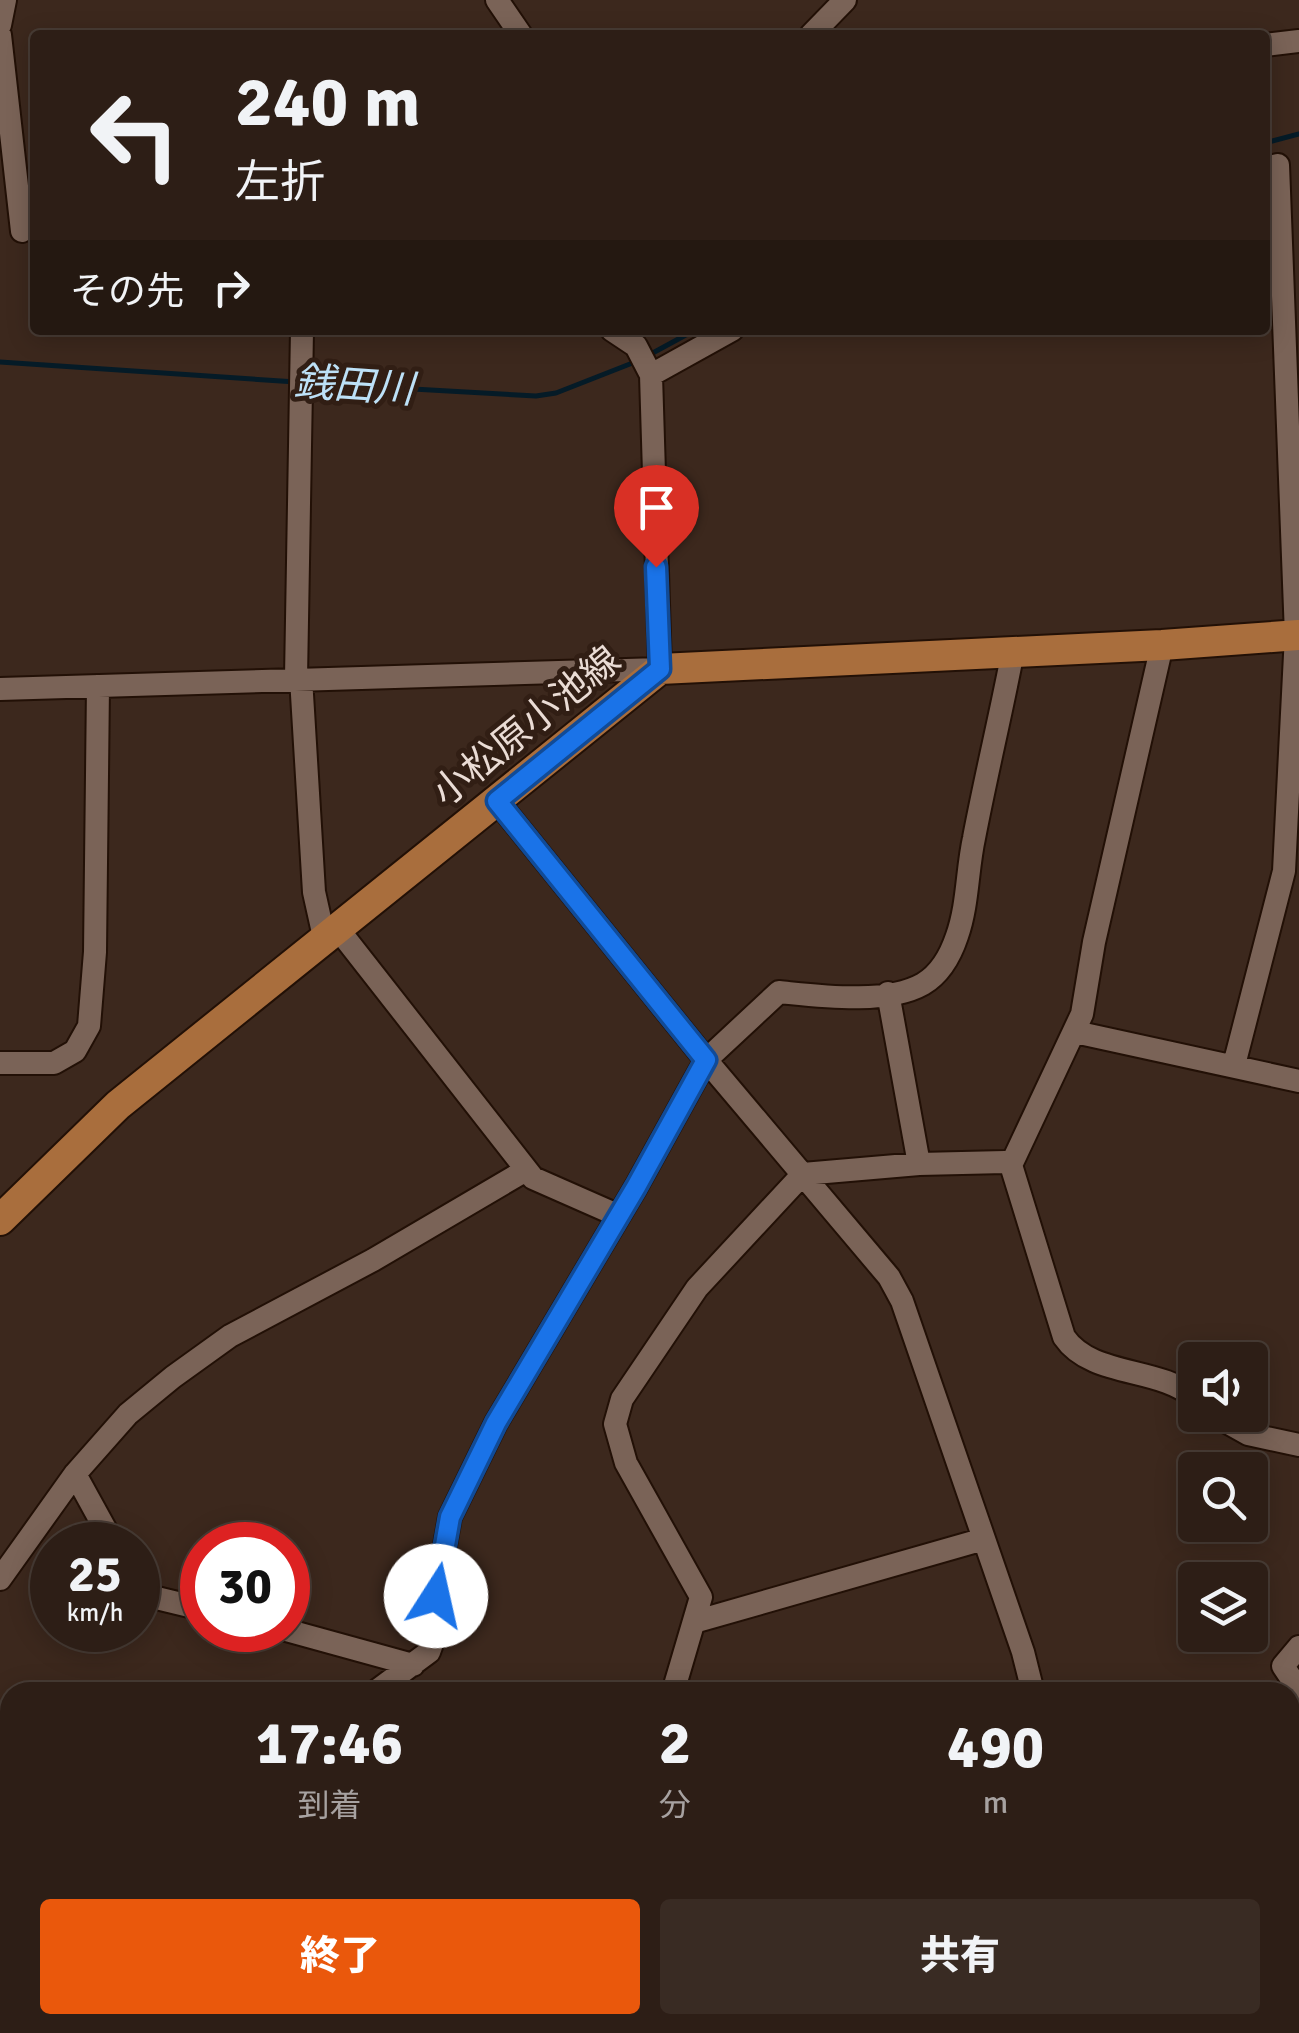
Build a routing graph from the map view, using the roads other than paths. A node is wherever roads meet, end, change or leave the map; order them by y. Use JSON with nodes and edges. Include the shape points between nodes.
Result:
{"nodes":[{"id":1,"x":6,"y":0,"type":"edge"},
{"id":2,"x":496,"y":0,"type":"edge"},
{"id":3,"x":846,"y":0,"type":"edge"},
{"id":4,"x":0,"y":25,"type":"edge"},
{"id":5,"x":517,"y":30,"type":"edge"},
{"id":6,"x":816,"y":30,"type":"edge"},
{"id":7,"x":0,"y":35,"type":"edge"},
{"id":8,"x":1299,"y":42,"type":"edge"},
{"id":9,"x":1270,"y":45,"type":"edge"},
{"id":10,"x":1281,"y":164,"type":"edge"},
{"id":11,"x":19,"y":232,"type":"edge"},
{"id":12,"x":302,"y":335,"type":"edge"},
{"id":13,"x":620,"y":335,"type":"edge"},
{"id":14,"x":723,"y":335,"type":"edge"},
{"id":15,"x":651,"y":375,"type":"junction"},
{"id":16,"x":1298,"y":635,"type":"edge"},
{"id":17,"x":1162,"y":645,"type":"junction"},
{"id":18,"x":1014,"y":651,"type":"junction"},
{"id":19,"x":660,"y":669,"type":"junction"},
{"id":20,"x":299,"y":678,"type":"junction"},
{"id":21,"x":98,"y":686,"type":"junction"},
{"id":22,"x":0,"y":689,"type":"edge"},
{"id":23,"x":497,"y":801,"type":"junction"},
{"id":24,"x":1292,"y":872,"type":"edge"},
{"id":25,"x":331,"y":933,"type":"junction"},
{"id":26,"x":888,"y":993,"type":"junction"},
{"id":27,"x":1075,"y":1032,"type":"junction"},
{"id":28,"x":706,"y":1060,"type":"junction"},
{"id":29,"x":0,"y":1063,"type":"edge"},
{"id":30,"x":1234,"y":1066,"type":"junction"},
{"id":31,"x":1299,"y":1081,"type":"edge"},
{"id":32,"x":919,"y":1164,"type":"junction"},
{"id":33,"x":1010,"y":1165,"type":"junction"},
{"id":34,"x":526,"y":1170,"type":"junction"},
{"id":35,"x":803,"y":1174,"type":"junction"},
{"id":36,"x":617,"y":1216,"type":"junction"},
{"id":37,"x":0,"y":1220,"type":"edge"},
{"id":38,"x":1178,"y":1389,"type":"edge"},
{"id":39,"x":1244,"y":1432,"type":"edge"},
{"id":40,"x":1299,"y":1445,"type":"edge"},
{"id":41,"x":75,"y":1474,"type":"junction"},
{"id":42,"x":101,"y":1522,"type":"edge"},
{"id":43,"x":984,"y":1538,"type":"junction"},
{"id":44,"x":0,"y":1579,"type":"edge"},
{"id":45,"x":694,"y":1622,"type":"junction"},
{"id":46,"x":310,"y":1637,"type":"edge"},
{"id":47,"x":1299,"y":1647,"type":"edge"},
{"id":48,"x":413,"y":1666,"type":"junction"},
{"id":49,"x":390,"y":1682,"type":"edge"},
{"id":50,"x":676,"y":1682,"type":"edge"},
{"id":51,"x":1030,"y":1682,"type":"edge"},
{"id":52,"x":1294,"y":1682,"type":"edge"}],
"edges":[{"from":1,"to":4,"type":"street"},
{"from":2,"to":5,"type":"street"},
{"from":3,"to":6,"type":"street"},
{"from":7,"to":11,"type":"street"},
{"from":8,"to":9,"type":"street"},
{"from":10,"to":16,"type":"street"},
{"from":12,"to":20,"type":"street"},
{"from":13,"to":15,"type":"street","via":[[636,346]]},
{"from":14,"to":15,"type":"street"},
{"from":15,"to":19,"type":"street"},
{"from":16,"to":17,"type":"main road","name":"小松原小池線"},
{"from":16,"to":24,"type":"street"},
{"from":17,"to":18,"type":"main road","name":"小松原小池線"},
{"from":17,"to":27,"type":"street"},
{"from":18,"to":19,"type":"main road","name":"小松原小池線"},
{"from":18,"to":26,"type":"street","via":[[957,936],[940,972],[920,986]]},
{"from":19,"to":20,"type":"street"},
{"from":19,"to":23,"type":"main road","name":"小松原小池線"},
{"from":20,"to":21,"type":"street"},
{"from":20,"to":25,"type":"street","via":[[314,892]]},
{"from":21,"to":22,"type":"street"},
{"from":21,"to":29,"type":"street","via":[[89,1026],[75,1052],[54,1062]]},
{"from":23,"to":25,"type":"main road","name":"小松原小池線"},
{"from":23,"to":28,"type":"street"},
{"from":24,"to":30,"type":"street"},
{"from":25,"to":34,"type":"street"},
{"from":25,"to":37,"type":"main road","name":"小松原小池線","via":[[118,1105]]},
{"from":26,"to":28,"type":"street","via":[[841,998],[779,992]]},
{"from":26,"to":32,"type":"street"},
{"from":27,"to":30,"type":"street"},
{"from":27,"to":33,"type":"street"},
{"from":28,"to":35,"type":"street"},
{"from":28,"to":36,"type":"street"},
{"from":30,"to":31,"type":"street"},
{"from":32,"to":33,"type":"street"},
{"from":32,"to":35,"type":"street"},
{"from":33,"to":38,"type":"street","via":[[1071,1348]]},
{"from":34,"to":36,"type":"street"},
{"from":34,"to":41,"type":"street","via":[[230,1336],[140,1402]]},
{"from":35,"to":43,"type":"street","via":[[902,1301]]},
{"from":35,"to":45,"type":"street","via":[[696,1288],[622,1399],[615,1424],[626,1464],[701,1596]]},
{"from":36,"to":48,"type":"street","via":[[496,1423],[450,1517],[434,1638]]},
{"from":39,"to":40,"type":"street"},
{"from":41,"to":42,"type":"street"},
{"from":41,"to":44,"type":"street"},
{"from":43,"to":45,"type":"street"},
{"from":43,"to":51,"type":"street"},
{"from":45,"to":50,"type":"street"},
{"from":46,"to":48,"type":"street"},
{"from":47,"to":52,"type":"street","via":[[1283,1666]]},
{"from":48,"to":49,"type":"street"}]}
